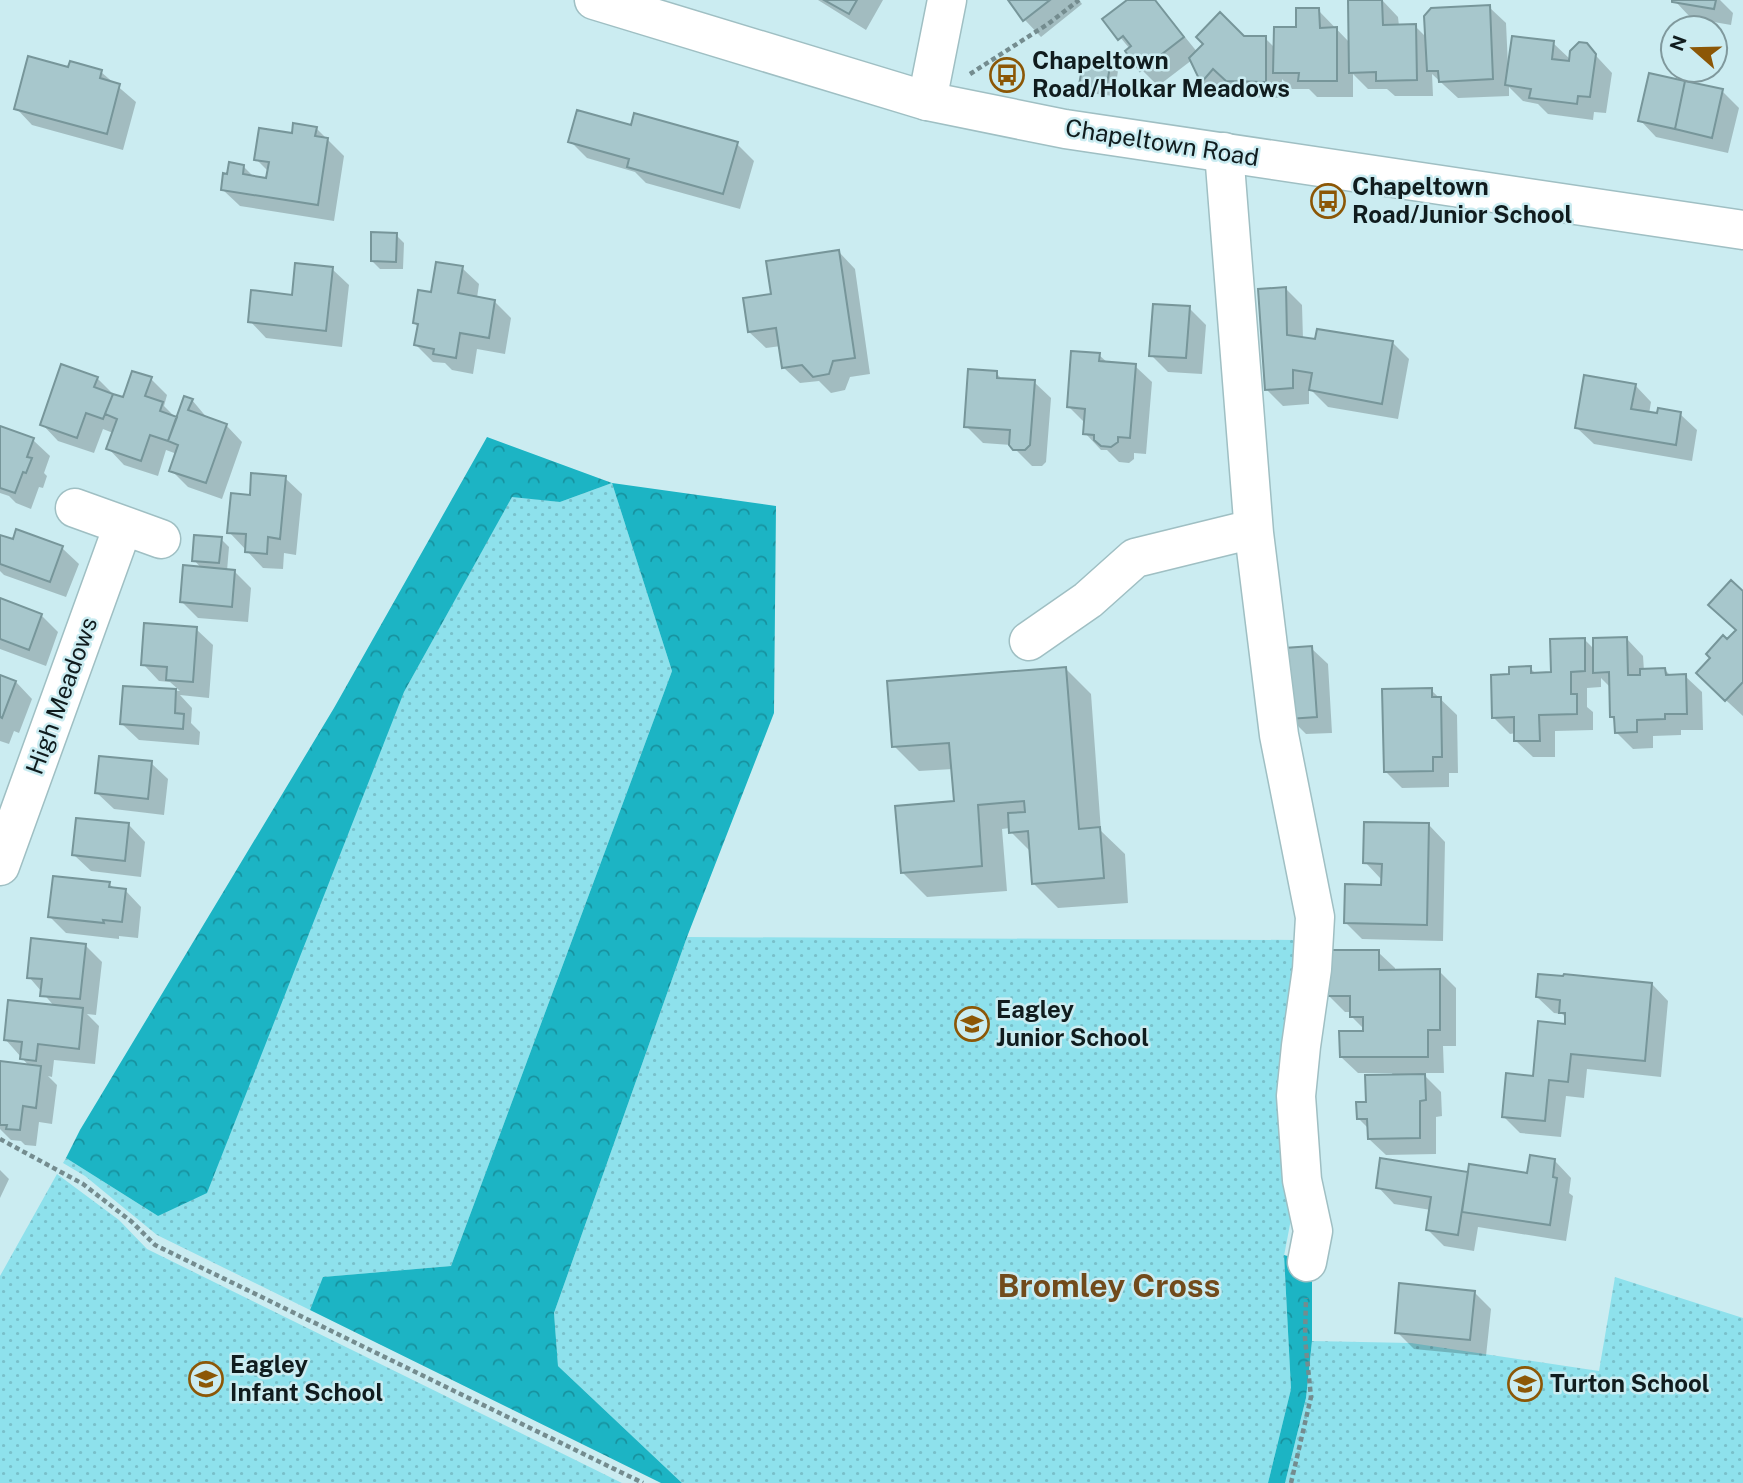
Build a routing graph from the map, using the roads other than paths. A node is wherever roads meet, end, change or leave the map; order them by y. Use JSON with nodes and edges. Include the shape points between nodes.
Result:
{"nodes":[{"id":1,"x":594,"y":0,"type":"edge"},
{"id":2,"x":947,"y":0,"type":"edge"},
{"id":3,"x":927,"y":101,"type":"junction"},
{"id":4,"x":1224,"y":152,"type":"junction"},
{"id":5,"x":1743,"y":230,"type":"edge"},
{"id":6,"x":75,"y":508,"type":"dead end"},
{"id":7,"x":123,"y":526,"type":"junction"},
{"id":8,"x":1253,"y":529,"type":"junction"},
{"id":9,"x":161,"y":540,"type":"dead end"},
{"id":10,"x":1029,"y":641,"type":"dead end"},
{"id":11,"x":0,"y":866,"type":"edge"},
{"id":12,"x":1307,"y":1262,"type":"road end"}],
"edges":[{"from":1,"to":3,"type":"main road","name":"Chapeltown Road"},
{"from":2,"to":3,"type":"main road"},
{"from":3,"to":4,"type":"main road","name":"Chapeltown Road"},
{"from":4,"to":5,"type":"main road","name":"Chapeltown Road"},
{"from":4,"to":8,"type":"main road"},
{"from":6,"to":7,"type":"main road"},
{"from":7,"to":9,"type":"main road"},
{"from":7,"to":11,"type":"main road","name":"High Meadows"},
{"from":8,"to":10,"type":"main road","via":[[1135,558],[1088,600]]},
{"from":8,"to":12,"type":"main road","via":[[1279,735],[1315,917],[1296,1096],[1302,1180],[1313,1231]]}]}
